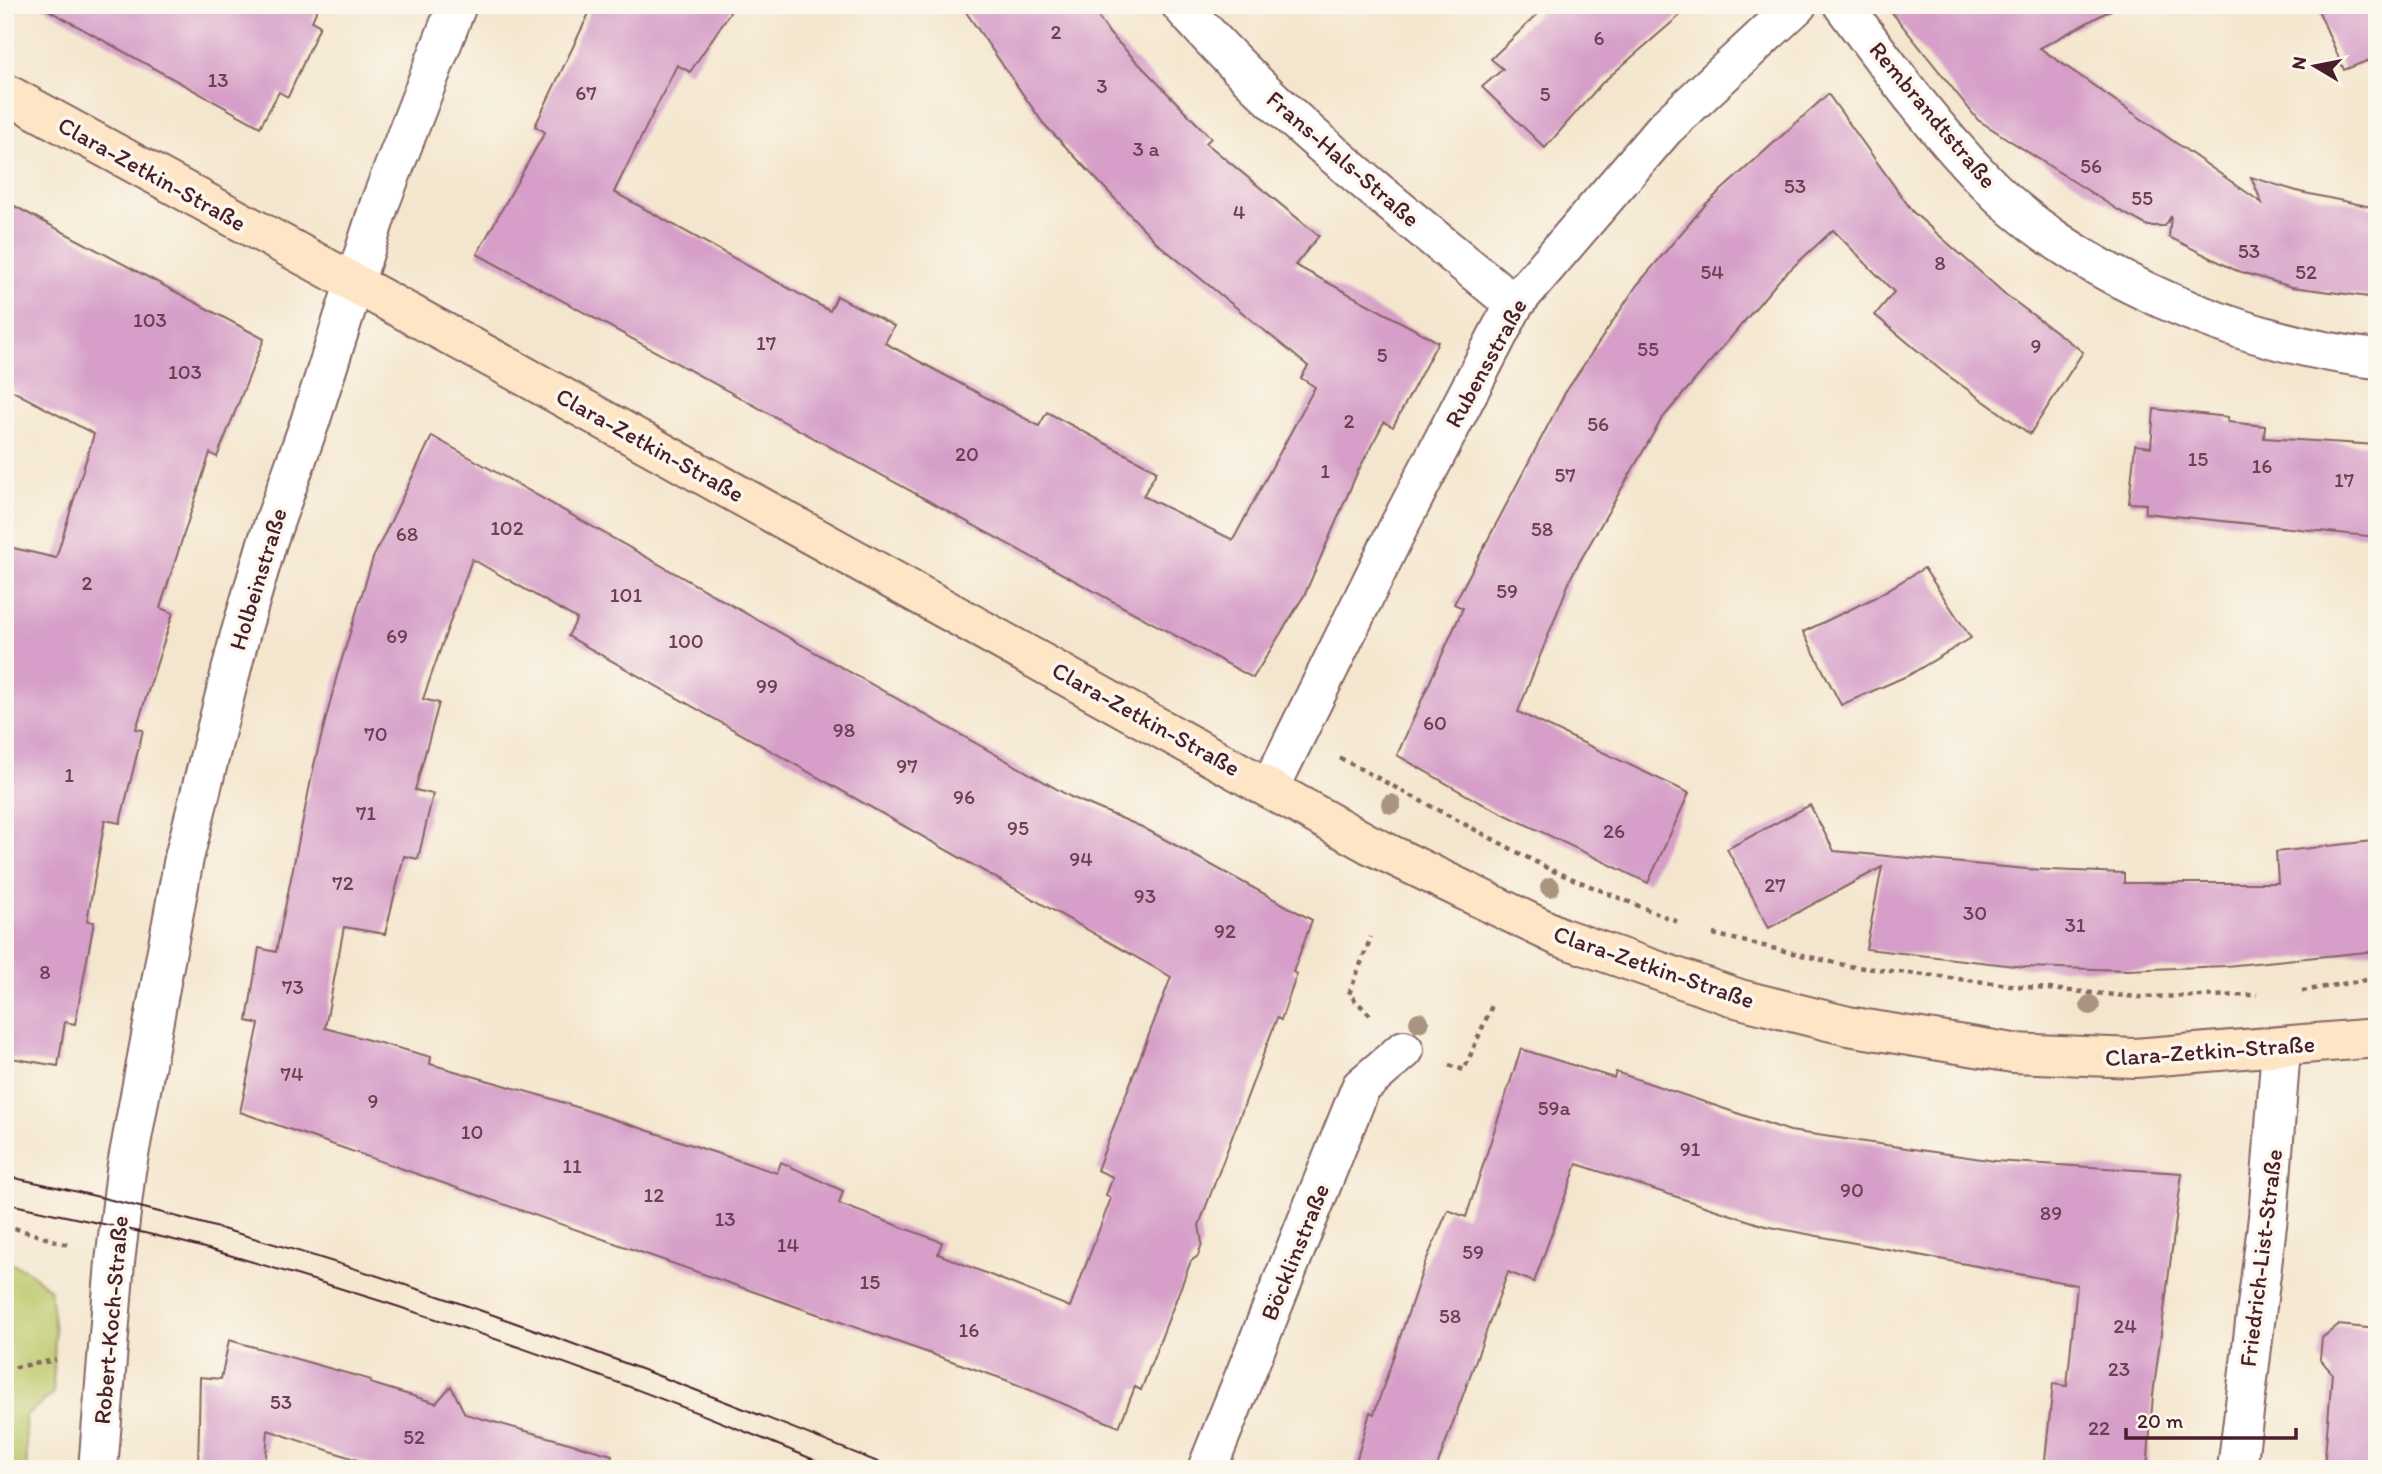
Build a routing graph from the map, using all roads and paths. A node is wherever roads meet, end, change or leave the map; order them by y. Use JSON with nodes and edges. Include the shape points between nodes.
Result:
{"nodes":[{"id":1,"x":457,"y":5,"type":"edge"},
{"id":2,"x":1181,"y":5,"type":"edge"},
{"id":3,"x":1797,"y":5,"type":"edge"},
{"id":4,"x":1843,"y":5,"type":"edge"},
{"id":5,"x":5,"y":93,"type":"edge"},
{"id":6,"x":356,"y":284,"type":"junction"},
{"id":7,"x":1514,"y":304,"type":"junction"},
{"id":8,"x":2377,"y":359,"type":"edge"},
{"id":9,"x":1297,"y":735,"type":"junction"},
{"id":10,"x":1270,"y":788,"type":"junction"},
{"id":11,"x":1688,"y":926,"type":"dead end"},
{"id":12,"x":1700,"y":931,"type":"dead end"},
{"id":13,"x":2377,"y":978,"type":"edge"},
{"id":14,"x":2291,"y":993,"type":"dead end"},
{"id":15,"x":2265,"y":995,"type":"dead end"},
{"id":16,"x":2377,"y":1038,"type":"edge"},
{"id":17,"x":2281,"y":1048,"type":"junction"},
{"id":18,"x":1404,"y":1050,"type":"dead end"},
{"id":19,"x":126,"y":1171,"type":"joint"},
{"id":20,"x":5,"y":1225,"type":"edge"},
{"id":21,"x":115,"y":1262,"type":"junction"},
{"id":22,"x":98,"y":1469,"type":"edge"},
{"id":23,"x":1207,"y":1469,"type":"edge"},
{"id":24,"x":2236,"y":1469,"type":"edge"}],
"edges":[{"from":1,"to":6,"type":"street","name":"Holbeinstraße","via":[[380,204]]},
{"from":2,"to":7,"type":"street","name":"Frans-Hals-Straße","via":[[1222,52],[1348,167]]},
{"from":3,"to":7,"type":"street","name":"Rubensstraße","via":[[1665,128]]},
{"from":4,"to":8,"type":"street","name":"Rembrandtstraße","via":[[1983,180],[2080,254],[2146,293],[2256,334]]},
{"from":5,"to":6,"type":"main road","name":"Clara-Zetkin-Straße"},
{"from":6,"to":10,"type":"main road","name":"Clara-Zetkin-Straße"},
{"from":6,"to":19,"type":"street","name":"Holbeinstraße","via":[[240,635],[184,859]]},
{"from":7,"to":9,"type":"street","name":"Rubensstraße"},
{"from":9,"to":10,"type":"street","name":"Rubensstraße"},
{"from":9,"to":11,"type":"path","via":[[1551,870]]},
{"from":10,"to":17,"type":"main road","name":"Clara-Zetkin-Straße","via":[[1369,844],[1560,937],[1740,999],[1847,1026],[2012,1053],[2134,1058]]},
{"from":12,"to":15,"type":"path","via":[[1862,968],[2138,997]]},
{"from":13,"to":14,"type":"path"},
{"from":16,"to":17,"type":"main road","name":"Clara-Zetkin-Straße"},
{"from":17,"to":24,"type":"street","name":"Friedrich-List-Straße","via":[[2268,1217]]},
{"from":18,"to":23,"type":"street","name":"Böcklinstraße","via":[[1361,1087]]},
{"from":19,"to":21,"type":"street","name":"Robert-Koch-Straße"},
{"from":20,"to":21,"type":"path"},
{"from":21,"to":22,"type":"street","name":"Robert-Koch-Straße"}]}
